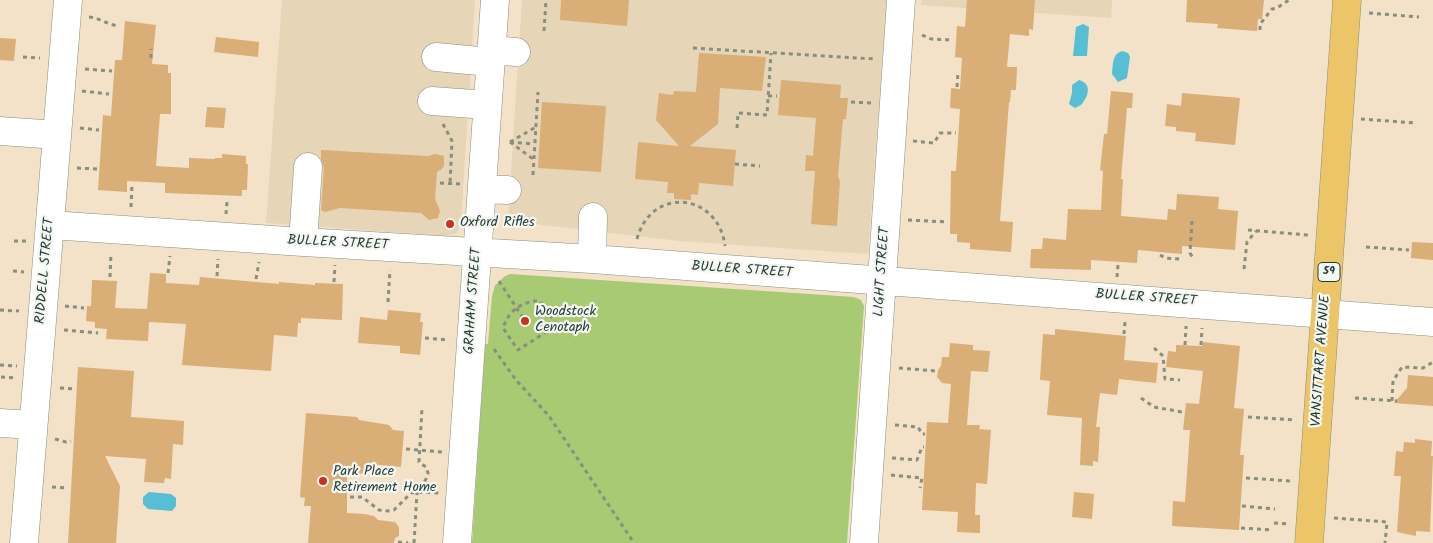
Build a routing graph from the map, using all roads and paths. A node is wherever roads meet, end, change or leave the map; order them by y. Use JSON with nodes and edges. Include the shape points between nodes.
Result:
{"nodes":[{"id":1,"x":495,"y":0,"type":"edge"},
{"id":2,"x":546,"y":0,"type":"edge"},
{"id":3,"x":901,"y":0,"type":"edge"},
{"id":4,"x":1289,"y":0,"type":"edge"},
{"id":5,"x":1347,"y":6,"type":"edge"},
{"id":6,"x":75,"y":8,"type":"edge"},
{"id":7,"x":1419,"y":18,"type":"dead end"},
{"id":8,"x":119,"y":26,"type":"dead end"},
{"id":9,"x":1260,"y":30,"type":"dead end"},
{"id":10,"x":544,"y":31,"type":"dead end"},
{"id":11,"x":916,"y":34,"type":"dead end"},
{"id":12,"x":953,"y":40,"type":"dead end"},
{"id":13,"x":694,"y":48,"type":"dead end"},
{"id":14,"x":152,"y":49,"type":"dead end"},
{"id":15,"x":771,"y":53,"type":"junction"},
{"id":16,"x":499,"y":55,"type":"junction"},
{"id":17,"x":23,"y":57,"type":"dead end"},
{"id":18,"x":436,"y":57,"type":"dead end"},
{"id":19,"x":151,"y":58,"type":"dead end"},
{"id":20,"x":49,"y":59,"type":"dead end"},
{"id":21,"x":876,"y":59,"type":"dead end"},
{"id":22,"x":77,"y":69,"type":"dead end"},
{"id":23,"x":112,"y":71,"type":"dead end"},
{"id":24,"x":958,"y":72,"type":"dead end"},
{"id":25,"x":957,"y":87,"type":"dead end"},
{"id":26,"x":75,"y":91,"type":"dead end"},
{"id":27,"x":538,"y":92,"type":"dead end"},
{"id":28,"x":109,"y":94,"type":"dead end"},
{"id":29,"x":768,"y":96,"type":"junction"},
{"id":30,"x":777,"y":96,"type":"dead end"},
{"id":31,"x":432,"y":101,"type":"joint"},
{"id":32,"x":851,"y":102,"type":"dead end"},
{"id":33,"x":874,"y":103,"type":"dead end"},
{"id":34,"x":487,"y":105,"type":"junction"},
{"id":35,"x":1339,"y":117,"type":"junction"},
{"id":36,"x":1415,"y":122,"type":"dead end"},
{"id":37,"x":536,"y":126,"type":"junction"},
{"id":38,"x":736,"y":128,"type":"dead end"},
{"id":39,"x":99,"y":130,"type":"dead end"},
{"id":40,"x":65,"y":131,"type":"junction"},
{"id":41,"x":0,"y":132,"type":"edge"},
{"id":42,"x":956,"y":133,"type":"dead end"},
{"id":43,"x":908,"y":141,"type":"dead end"},
{"id":44,"x":510,"y":142,"type":"junction"},
{"id":45,"x":534,"y":144,"type":"junction"},
{"id":46,"x":534,"y":159,"type":"junction"},
{"id":47,"x":735,"y":164,"type":"dead end"},
{"id":48,"x":760,"y":166,"type":"dead end"},
{"id":49,"x":69,"y":167,"type":"dead end"},
{"id":50,"x":308,"y":167,"type":"dead end"},
{"id":51,"x":97,"y":169,"type":"dead end"},
{"id":52,"x":533,"y":175,"type":"dead end"},
{"id":53,"x":440,"y":183,"type":"dead end"},
{"id":54,"x":450,"y":184,"type":"junction"},
{"id":55,"x":132,"y":185,"type":"dead end"},
{"id":56,"x":485,"y":188,"type":"junction"},
{"id":57,"x":131,"y":208,"type":"dead end"},
{"id":58,"x":593,"y":216,"type":"dead end"},
{"id":59,"x":902,"y":219,"type":"dead end"},
{"id":60,"x":1192,"y":221,"type":"dead end"},
{"id":61,"x":948,"y":222,"type":"dead end"},
{"id":62,"x":50,"y":225,"type":"junction"},
{"id":63,"x":1248,"y":230,"type":"dead end"},
{"id":64,"x":1256,"y":230,"type":"junction"},
{"id":65,"x":1331,"y":236,"type":"junction"},
{"id":66,"x":636,"y":240,"type":"dead end"},
{"id":67,"x":302,"y":242,"type":"junction"},
{"id":68,"x":725,"y":246,"type":"dead end"},
{"id":69,"x":1366,"y":247,"type":"dead end"},
{"id":70,"x":170,"y":249,"type":"dead end"},
{"id":71,"x":1409,"y":250,"type":"dead end"},
{"id":72,"x":218,"y":251,"type":"dead end"},
{"id":73,"x":111,"y":252,"type":"dead end"},
{"id":74,"x":477,"y":252,"type":"junction"},
{"id":75,"x":1160,"y":254,"type":"dead end"},
{"id":76,"x":260,"y":259,"type":"dead end"},
{"id":77,"x":336,"y":259,"type":"dead end"},
{"id":78,"x":592,"y":259,"type":"junction"},
{"id":79,"x":1182,"y":260,"type":"dead end"},
{"id":80,"x":1194,"y":260,"type":"dead end"},
{"id":81,"x":391,"y":263,"type":"dead end"},
{"id":82,"x":1244,"y":269,"type":"dead end"},
{"id":83,"x":168,"y":273,"type":"dead end"},
{"id":84,"x":217,"y":276,"type":"dead end"},
{"id":85,"x":110,"y":277,"type":"dead end"},
{"id":86,"x":256,"y":279,"type":"dead end"},
{"id":87,"x":497,"y":279,"type":"dead end"},
{"id":88,"x":883,"y":280,"type":"junction"},
{"id":89,"x":334,"y":282,"type":"dead end"},
{"id":90,"x":388,"y":302,"type":"dead end"},
{"id":91,"x":58,"y":305,"type":"dead end"},
{"id":92,"x":84,"y":308,"type":"dead end"},
{"id":93,"x":517,"y":308,"type":"junction"},
{"id":94,"x":0,"y":310,"type":"edge"},
{"id":95,"x":28,"y":312,"type":"dead end"},
{"id":96,"x":1326,"y":314,"type":"junction"},
{"id":97,"x":1187,"y":320,"type":"dead end"},
{"id":98,"x":525,"y":321,"type":"dead end"},
{"id":99,"x":1203,"y":321,"type":"dead end"},
{"id":100,"x":1433,"y":322,"type":"edge"},
{"id":101,"x":56,"y":330,"type":"dead end"},
{"id":102,"x":98,"y":333,"type":"dead end"},
{"id":103,"x":425,"y":338,"type":"dead end"},
{"id":104,"x":455,"y":341,"type":"dead end"},
{"id":105,"x":1185,"y":345,"type":"dead end"},
{"id":106,"x":1201,"y":345,"type":"dead end"},
{"id":107,"x":493,"y":348,"type":"dead end"},
{"id":108,"x":1154,"y":348,"type":"dead end"},
{"id":109,"x":1433,"y":362,"type":"edge"},
{"id":110,"x":0,"y":365,"type":"edge"},
{"id":111,"x":24,"y":367,"type":"dead end"},
{"id":112,"x":891,"y":367,"type":"dead end"},
{"id":113,"x":936,"y":371,"type":"dead end"},
{"id":114,"x":1180,"y":380,"type":"dead end"},
{"id":115,"x":51,"y":387,"type":"dead end"},
{"id":116,"x":74,"y":389,"type":"dead end"},
{"id":117,"x":1141,"y":398,"type":"dead end"},
{"id":118,"x":1355,"y":398,"type":"dead end"},
{"id":119,"x":1392,"y":401,"type":"junction"},
{"id":120,"x":1397,"y":402,"type":"dead end"},
{"id":121,"x":422,"y":408,"type":"dead end"},
{"id":122,"x":1182,"y":412,"type":"dead end"},
{"id":123,"x":1248,"y":417,"type":"dead end"},
{"id":124,"x":1318,"y":422,"type":"junction"},
{"id":125,"x":0,"y":423,"type":"edge"},
{"id":126,"x":887,"y":424,"type":"dead end"},
{"id":127,"x":40,"y":431,"type":"junction"},
{"id":128,"x":925,"y":434,"type":"dead end"},
{"id":129,"x":72,"y":441,"type":"dead end"},
{"id":130,"x":924,"y":447,"type":"dead end"},
{"id":131,"x":406,"y":449,"type":"dead end"},
{"id":132,"x":420,"y":450,"type":"junction"},
{"id":133,"x":448,"y":452,"type":"dead end"},
{"id":134,"x":884,"y":458,"type":"dead end"},
{"id":135,"x":883,"y":474,"type":"dead end"},
{"id":136,"x":1246,"y":478,"type":"dead end"},
{"id":137,"x":1314,"y":482,"type":"junction"},
{"id":138,"x":51,"y":487,"type":"dead end"},
{"id":139,"x":66,"y":488,"type":"dead end"},
{"id":140,"x":920,"y":488,"type":"dead end"},
{"id":141,"x":417,"y":492,"type":"junction"},
{"id":142,"x":445,"y":494,"type":"dead end"},
{"id":143,"x":350,"y":497,"type":"dead end"},
{"id":144,"x":1242,"y":506,"type":"dead end"},
{"id":145,"x":1275,"y":509,"type":"dead end"},
{"id":146,"x":1311,"y":516,"type":"junction"},
{"id":147,"x":1241,"y":528,"type":"dead end"},
{"id":148,"x":1273,"y":530,"type":"dead end"},
{"id":149,"x":398,"y":542,"type":"edge"},
{"id":150,"x":24,"y":543,"type":"edge"},
{"id":151,"x":408,"y":543,"type":"edge"},
{"id":152,"x":414,"y":543,"type":"edge"},
{"id":153,"x":457,"y":543,"type":"edge"},
{"id":154,"x":634,"y":543,"type":"edge"},
{"id":155,"x":864,"y":543,"type":"edge"},
{"id":156,"x":1309,"y":543,"type":"edge"},
{"id":157,"x":1385,"y":543,"type":"edge"}],
"edges":[{"from":1,"to":16,"type":"street","name":"GRAHAM STREET"},
{"from":2,"to":10,"type":"path"},
{"from":3,"to":88,"type":"street","name":"LIGHT STREET"},
{"from":4,"to":9,"type":"path","via":[[1272,9],[1260,24]]},
{"from":5,"to":7,"type":"path"},
{"from":5,"to":35,"type":"main road","name":"VANSITTART AVENUE","number":"59"},
{"from":6,"to":8,"type":"path"},
{"from":6,"to":40,"type":"street","name":"RIDDELL STREET"},
{"from":11,"to":12,"type":"path","via":[[931,39]]},
{"from":13,"to":15,"type":"path"},
{"from":14,"to":19,"type":"path"},
{"from":15,"to":21,"type":"path"},
{"from":15,"to":29,"type":"path"},
{"from":16,"to":18,"type":"street"},
{"from":16,"to":34,"type":"street","name":"GRAHAM STREET"},
{"from":17,"to":20,"type":"path"},
{"from":22,"to":23,"type":"path"},
{"from":24,"to":25,"type":"path"},
{"from":26,"to":28,"type":"path"},
{"from":27,"to":37,"type":"path"},
{"from":29,"to":30,"type":"path"},
{"from":29,"to":38,"type":"path","via":[[767,115],[738,113]]},
{"from":31,"to":34,"type":"street"},
{"from":31,"to":54,"type":"path","via":[[452,141]]},
{"from":32,"to":33,"type":"path"},
{"from":34,"to":56,"type":"street","name":"GRAHAM STREET"},
{"from":35,"to":36,"type":"path"},
{"from":35,"to":65,"type":"main road","name":"VANSITTART AVENUE","number":"59"},
{"from":37,"to":44,"type":"path"},
{"from":37,"to":45,"type":"path"},
{"from":39,"to":40,"type":"path"},
{"from":40,"to":41,"type":"street"},
{"from":40,"to":62,"type":"street","name":"RIDDELL STREET"},
{"from":42,"to":43,"type":"path","via":[[940,133],[934,143]]},
{"from":44,"to":45,"type":"path"},
{"from":44,"to":46,"type":"path"},
{"from":45,"to":46,"type":"path"},
{"from":46,"to":52,"type":"path"},
{"from":47,"to":48,"type":"path"},
{"from":49,"to":51,"type":"path"},
{"from":50,"to":67,"type":"street"},
{"from":53,"to":54,"type":"path"},
{"from":54,"to":56,"type":"path"},
{"from":55,"to":57,"type":"path"},
{"from":56,"to":74,"type":"street","name":"GRAHAM STREET"},
{"from":58,"to":78,"type":"street"},
{"from":59,"to":61,"type":"path"},
{"from":60,"to":80,"type":"path","via":[[1190,253]]},
{"from":62,"to":67,"type":"street","name":"BULLER STREET"},
{"from":62,"to":127,"type":"street","name":"RIDDELL STREET"},
{"from":63,"to":64,"type":"path"},
{"from":64,"to":65,"type":"path"},
{"from":64,"to":82,"type":"path","via":[[1247,242]]},
{"from":65,"to":96,"type":"main road","name":"VANSITTART AVENUE","number":"59"},
{"from":66,"to":68,"type":"path","via":[[642,225],[656,211],[673,202],[682,202],[698,205],[714,218]]},
{"from":67,"to":74,"type":"street","name":"BULLER STREET"},
{"from":69,"to":71,"type":"path"},
{"from":70,"to":83,"type":"path"},
{"from":72,"to":84,"type":"path"},
{"from":73,"to":85,"type":"path"},
{"from":74,"to":78,"type":"street","name":"BULLER STREET"},
{"from":74,"to":153,"type":"street","name":"GRAHAM STREET"},
{"from":75,"to":79,"type":"path","via":[[1165,258]]},
{"from":76,"to":86,"type":"path"},
{"from":77,"to":89,"type":"path"},
{"from":78,"to":88,"type":"street","name":"BULLER STREET"},
{"from":81,"to":90,"type":"path"},
{"from":87,"to":93,"type":"path"},
{"from":88,"to":96,"type":"street","name":"BULLER STREET"},
{"from":88,"to":155,"type":"street","name":"LIGHT STREET"},
{"from":91,"to":92,"type":"path"},
{"from":93,"to":93,"type":"path","via":[[507,317],[503,328],[518,350],[557,325],[540,301],[527,302]]},
{"from":93,"to":98,"type":"path"},
{"from":94,"to":95,"type":"path"},
{"from":96,"to":100,"type":"street","name":"BULLER STREET"},
{"from":96,"to":124,"type":"main road","name":"VANSITTART AVENUE","number":"59"},
{"from":97,"to":105,"type":"path"},
{"from":99,"to":106,"type":"path"},
{"from":101,"to":102,"type":"path"},
{"from":103,"to":104,"type":"path"},
{"from":107,"to":154,"type":"path","via":[[516,380],[549,416]]},
{"from":108,"to":114,"type":"path","via":[[1163,356],[1165,379]]},
{"from":109,"to":119,"type":"path","via":[[1423,368],[1402,367],[1393,381]]},
{"from":110,"to":111,"type":"path"},
{"from":112,"to":113,"type":"path"},
{"from":115,"to":116,"type":"path"},
{"from":117,"to":122,"type":"path","via":[[1154,407]]},
{"from":118,"to":119,"type":"path"},
{"from":119,"to":120,"type":"path"},
{"from":121,"to":132,"type":"path"},
{"from":123,"to":124,"type":"path"},
{"from":124,"to":137,"type":"main road","name":"VANSITTART AVENUE","number":"59"},
{"from":125,"to":127,"type":"street"},
{"from":126,"to":128,"type":"path","via":[[918,427]]},
{"from":127,"to":129,"type":"path","via":[[66,442]]},
{"from":127,"to":150,"type":"street","name":"RIDDELL STREET"},
{"from":130,"to":134,"type":"path","via":[[917,460]]},
{"from":131,"to":132,"type":"path"},
{"from":132,"to":133,"type":"path"},
{"from":132,"to":141,"type":"path","via":[[419,462],[428,473]]},
{"from":135,"to":140,"type":"path","via":[[922,478]]},
{"from":136,"to":137,"type":"path"},
{"from":137,"to":146,"type":"main road","name":"VANSITTART AVENUE","number":"59"},
{"from":138,"to":139,"type":"path"},
{"from":141,"to":142,"type":"path"},
{"from":141,"to":143,"type":"path","via":[[388,511],[379,510],[362,498]]},
{"from":141,"to":152,"type":"path"},
{"from":144,"to":145,"type":"path"},
{"from":146,"to":156,"type":"main road","name":"VANSITTART AVENUE","number":"59"},
{"from":146,"to":157,"type":"path","via":[[1387,522]]},
{"from":147,"to":148,"type":"path"},
{"from":149,"to":151,"type":"path"}]}
